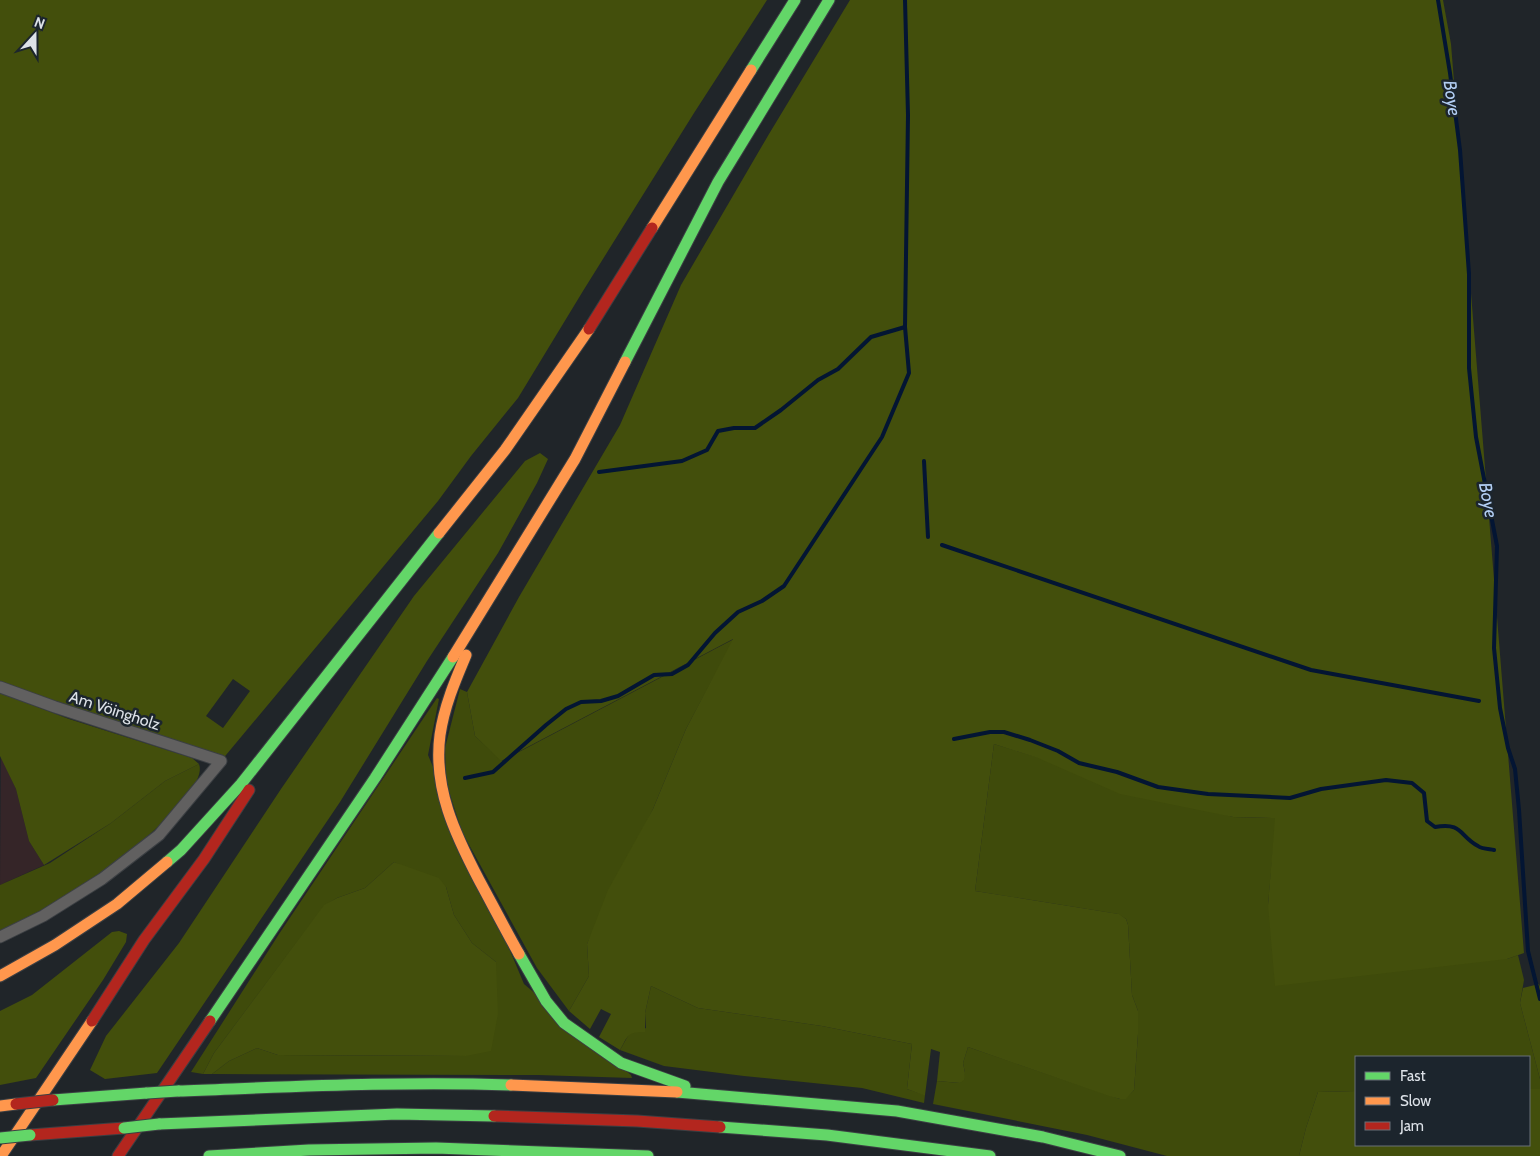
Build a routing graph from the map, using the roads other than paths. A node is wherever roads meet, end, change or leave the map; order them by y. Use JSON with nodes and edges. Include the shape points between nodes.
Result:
{"nodes":[{"id":1,"x":795,"y":0,"type":"edge"},
{"id":2,"x":829,"y":0,"type":"edge"},
{"id":3,"x":487,"y":604,"type":"junction"},
{"id":4,"x":318,"y":686,"type":"junction"},
{"id":5,"x":0,"y":687,"type":"edge"},
{"id":6,"x":0,"y":937,"type":"edge"},
{"id":7,"x":0,"y":976,"type":"edge"},
{"id":8,"x":701,"y":1093,"type":"junction"},
{"id":9,"x":0,"y":1106,"type":"edge"},
{"id":10,"x":0,"y":1138,"type":"edge"},
{"id":11,"x":1,"y":1156,"type":"edge"},
{"id":12,"x":118,"y":1156,"type":"edge"},
{"id":13,"x":210,"y":1156,"type":"edge"},
{"id":14,"x":648,"y":1156,"type":"edge"},
{"id":15,"x":990,"y":1156,"type":"edge"},
{"id":16,"x":1120,"y":1156,"type":"edge"}],
"edges":[{"from":1,"to":4,"type":"highway","via":[[588,330],[505,450]]},
{"from":2,"to":3,"type":"highway","via":[[718,182],[575,459]]},
{"from":3,"to":8,"type":"highway","via":[[452,688],[440,736],[439,777],[452,830],[535,984],[564,1023],[622,1063]]},
{"from":3,"to":12,"type":"highway","via":[[375,778]]},
{"from":4,"to":7,"type":"highway","via":[[241,784],[181,850],[116,904],[55,945]]},
{"from":4,"to":11,"type":"highway"},
{"from":5,"to":6,"type":"street","name":"Am Vöingholz","via":[[221,762],[159,835],[102,879],[43,916]]},
{"from":8,"to":9,"type":"highway","bridge":true,"via":[[474,1084],[324,1086],[178,1091]]},
{"from":8,"to":16,"type":"highway","via":[[897,1111],[1043,1137]]},
{"from":10,"to":15,"type":"highway","bridge":true,"via":[[159,1124],[397,1114],[548,1117],[827,1135]]},
{"from":13,"to":14,"type":"highway","via":[[436,1148]]}]}
